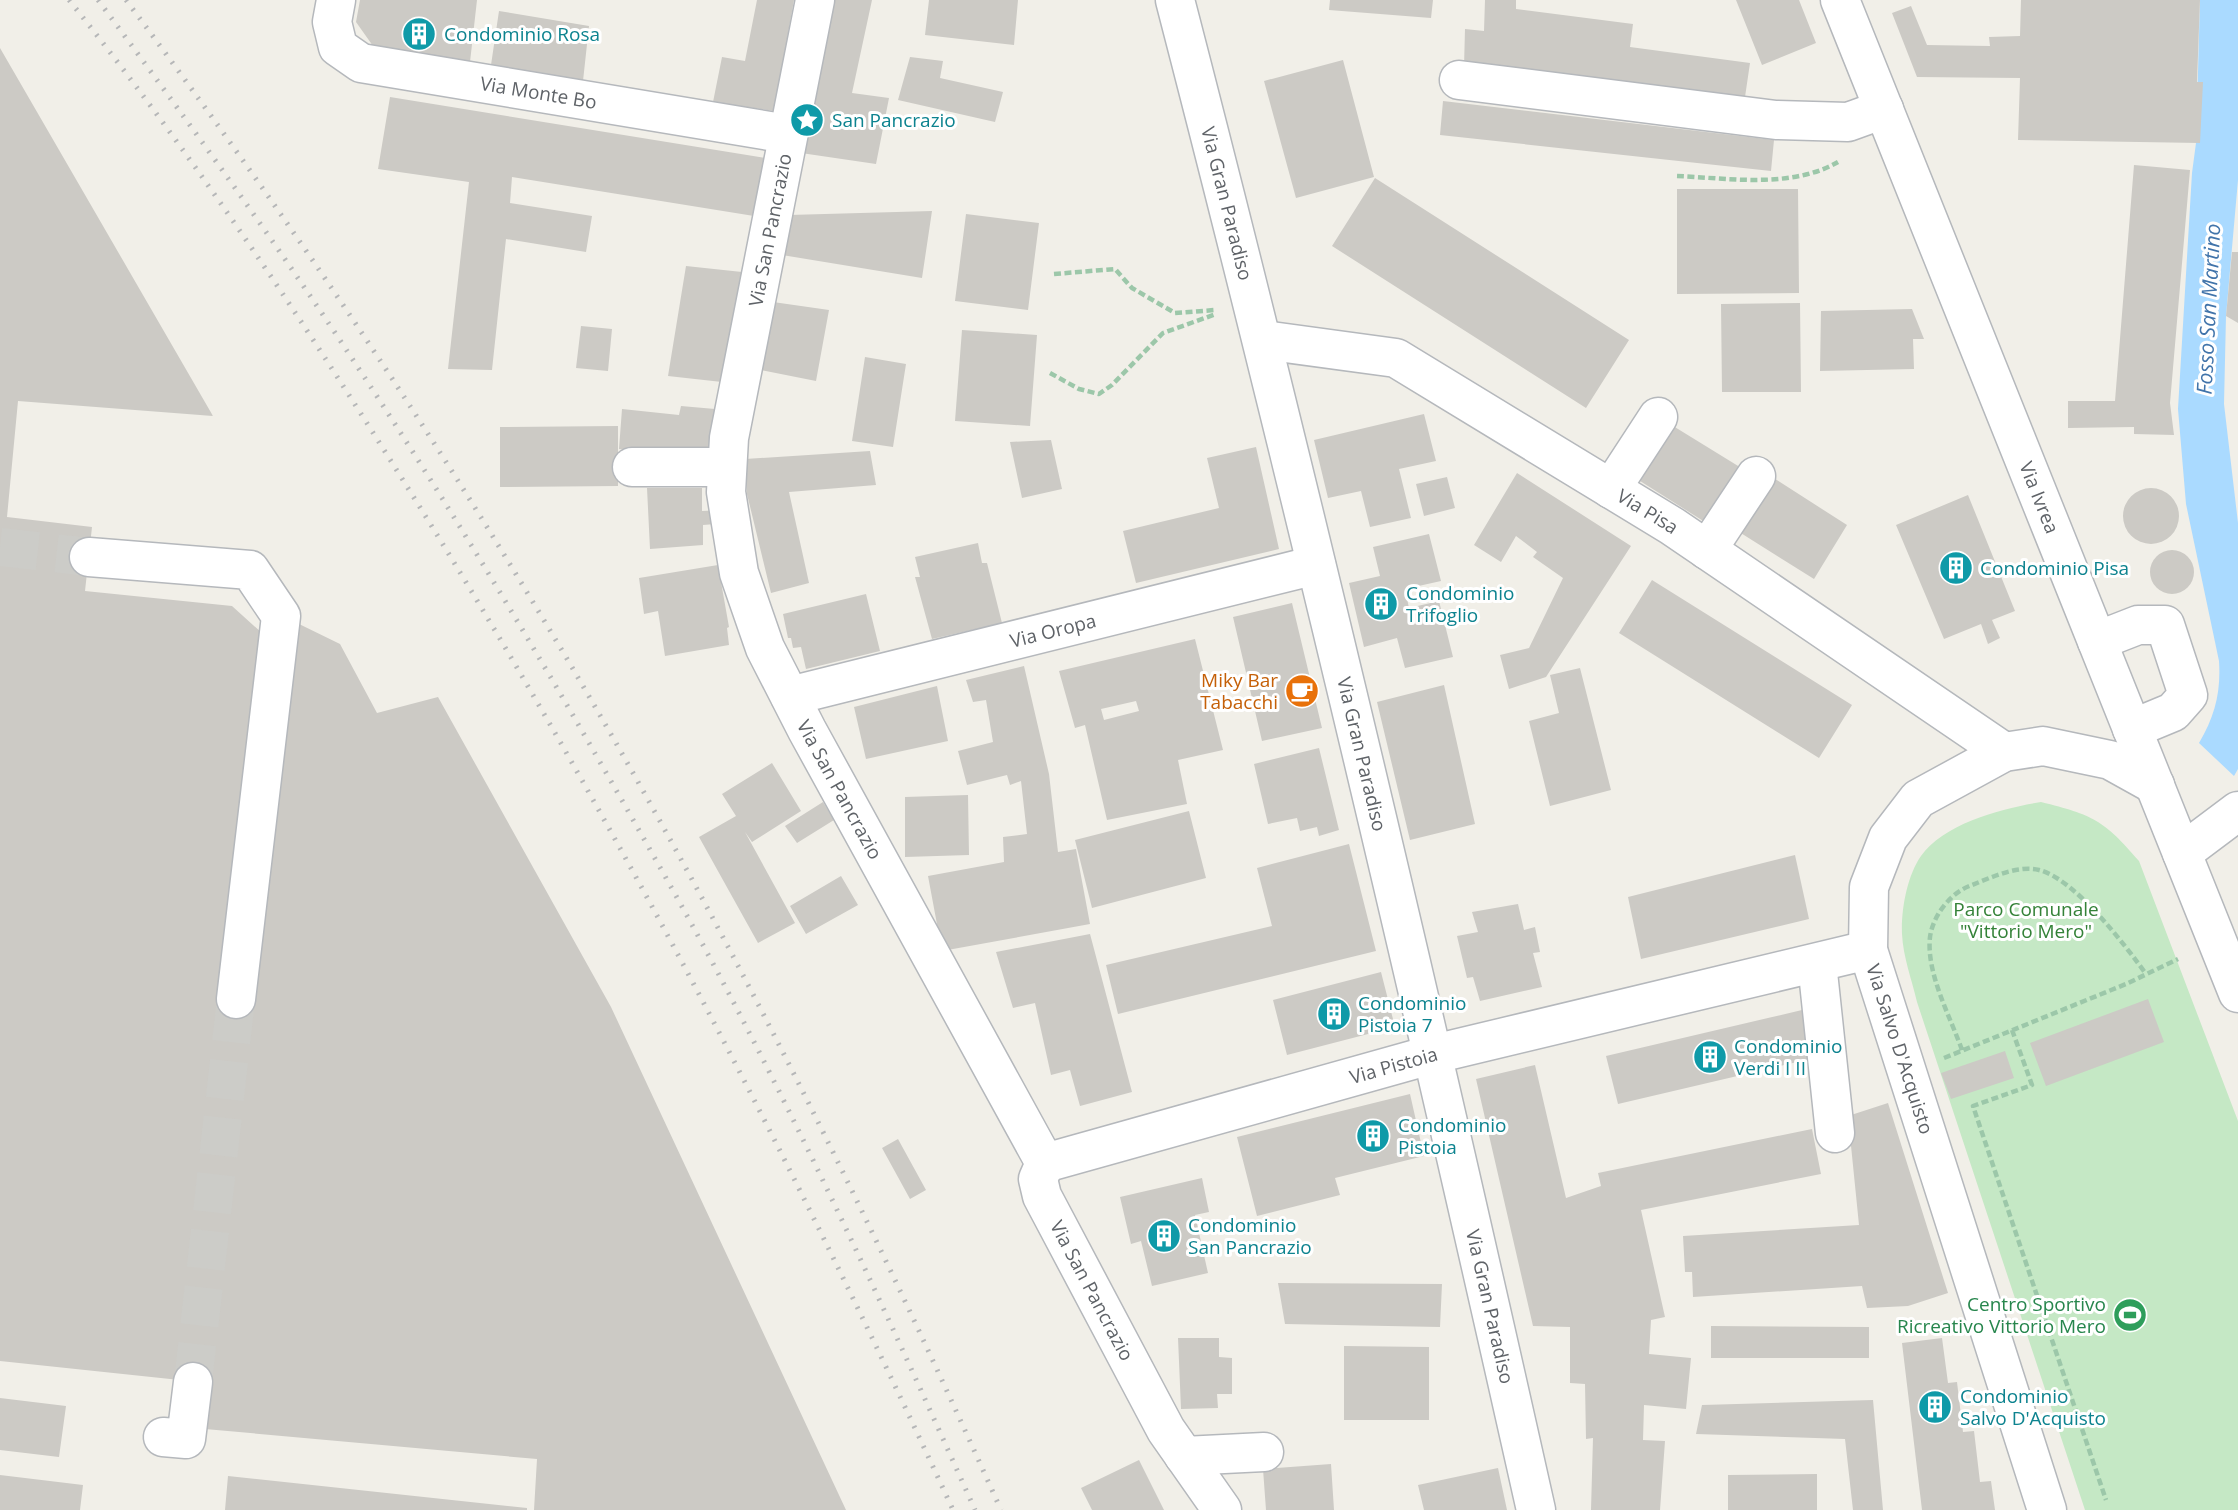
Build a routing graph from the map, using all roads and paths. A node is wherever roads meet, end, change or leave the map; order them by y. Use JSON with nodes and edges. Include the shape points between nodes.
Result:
{"nodes":[{"id":1,"x":336,"y":0,"type":"edge"},
{"id":2,"x":815,"y":0,"type":"edge"},
{"id":3,"x":1175,"y":0,"type":"edge"},
{"id":4,"x":1840,"y":0,"type":"edge"},
{"id":5,"x":1459,"y":80,"type":"dead end"},
{"id":6,"x":1884,"y":109,"type":"junction"},
{"id":7,"x":788,"y":134,"type":"junction"},
{"id":8,"x":1841,"y":160,"type":"dead end"},
{"id":9,"x":1677,"y":176,"type":"dead end"},
{"id":10,"x":1054,"y":274,"type":"dead end"},
{"id":11,"x":1263,"y":340,"type":"junction"},
{"id":12,"x":1050,"y":373,"type":"dead end"},
{"id":13,"x":1658,"y":416,"type":"dead end"},
{"id":14,"x":632,"y":467,"type":"dead end"},
{"id":15,"x":727,"y":467,"type":"junction"},
{"id":16,"x":1756,"y":477,"type":"dead end"},
{"id":17,"x":1611,"y":489,"type":"junction"},
{"id":18,"x":1707,"y":550,"type":"junction"},
{"id":19,"x":89,"y":557,"type":"tunnel mouth"},
{"id":20,"x":1316,"y":565,"type":"junction"},
{"id":21,"x":2097,"y":641,"type":"junction"},
{"id":22,"x":790,"y":696,"type":"junction"},
{"id":23,"x":2132,"y":729,"type":"junction"},
{"id":24,"x":2004,"y":752,"type":"junction"},
{"id":25,"x":2155,"y":785,"type":"junction"},
{"id":26,"x":2238,"y":811,"type":"edge"},
{"id":27,"x":2182,"y":853,"type":"junction"},
{"id":28,"x":1868,"y":950,"type":"junction"},
{"id":29,"x":2178,"y":959,"type":"dead end"},
{"id":30,"x":1816,"y":963,"type":"junction"},
{"id":31,"x":2146,"y":974,"type":"junction"},
{"id":32,"x":2236,"y":984,"type":"edge"},
{"id":33,"x":236,"y":999,"type":"tunnel mouth"},
{"id":34,"x":2012,"y":1030,"type":"junction"},
{"id":35,"x":1962,"y":1050,"type":"junction"},
{"id":36,"x":1434,"y":1054,"type":"junction"},
{"id":37,"x":1907,"y":1070,"type":"junction"},
{"id":38,"x":1835,"y":1133,"type":"dead end"},
{"id":39,"x":1045,"y":1163,"type":"junction"},
{"id":40,"x":193,"y":1382,"type":"tunnel mouth"},
{"id":41,"x":163,"y":1437,"type":"dead end"},
{"id":42,"x":1264,"y":1452,"type":"dead end"},
{"id":43,"x":1184,"y":1456,"type":"junction"},
{"id":44,"x":2106,"y":1500,"type":"dead end"},
{"id":45,"x":1222,"y":1510,"type":"edge"},
{"id":46,"x":1536,"y":1510,"type":"edge"},
{"id":47,"x":2047,"y":1510,"type":"edge"}],
"edges":[{"from":1,"to":7,"type":"street","name":"Via Monte Bo","via":[[332,22],[338,47],[361,63]]},
{"from":2,"to":7,"type":"street","name":"Via San Pancrazio"},
{"from":3,"to":11,"type":"street","name":"Via Gran Paradiso"},
{"from":4,"to":6,"type":"street","name":"Via Ivrea"},
{"from":5,"to":6,"type":"street","via":[[1776,120],[1848,122]]},
{"from":6,"to":21,"type":"street","name":"Via Ivrea"},
{"from":7,"to":15,"type":"street","name":"Via San Pancrazio"},
{"from":8,"to":9,"type":"path","via":[[1830,167],[1775,180]]},
{"from":10,"to":12,"type":"path","via":[[1115,269],[1132,288],[1175,313],[1225,309],[1163,333],[1099,394]]},
{"from":11,"to":17,"type":"street","name":"Via Pisa","via":[[1395,358]]},
{"from":11,"to":20,"type":"street","name":"Via Gran Paradiso"},
{"from":13,"to":17,"type":"street"},
{"from":14,"to":15,"type":"street"},
{"from":15,"to":22,"type":"street","name":"Via San Pancrazio","via":[[726,492],[739,573],[765,648]]},
{"from":16,"to":18,"type":"street"},
{"from":17,"to":18,"type":"street","name":"Via Pisa"},
{"from":18,"to":24,"type":"street","name":"Via Pisa"},
{"from":19,"to":33,"type":"street","via":[[250,570],[281,615]]},
{"from":20,"to":22,"type":"street","name":"Via Oropa"},
{"from":20,"to":36,"type":"street","name":"Via Gran Paradiso"},
{"from":21,"to":23,"type":"street","name":"Via Ivrea"},
{"from":21,"to":23,"type":"street","via":[[2138,625],[2165,625],[2188,695],[2173,712]]},
{"from":22,"to":39,"type":"street","name":"Via San Pancrazio"},
{"from":23,"to":25,"type":"street","name":"Via Ivrea"},
{"from":24,"to":25,"type":"street","name":"Via Salvo D'Acquisto","via":[[2043,746],[2110,760]]},
{"from":24,"to":28,"type":"street","name":"Via Salvo D'Acquisto","via":[[1918,799],[1888,838],[1869,887]]},
{"from":25,"to":27,"type":"street","name":"Via Ivrea"},
{"from":26,"to":27,"type":"street"},
{"from":27,"to":32,"type":"street","name":"Via Ivrea"},
{"from":28,"to":30,"type":"street","name":"Via Pistoia"},
{"from":28,"to":37,"type":"street","name":"Via Salvo D'Acquisto"},
{"from":29,"to":31,"type":"path"},
{"from":30,"to":36,"type":"street","name":"Via Pistoia"},
{"from":30,"to":38,"type":"street"},
{"from":31,"to":34,"type":"path"},
{"from":31,"to":35,"type":"path","via":[[2127,947],[2072,890],[2040,870],[2021,870],[1964,887],[1939,911],[1930,936],[1934,972]]},
{"from":34,"to":35,"type":"path"},
{"from":34,"to":44,"type":"path","via":[[2032,1085],[1973,1106]]},
{"from":35,"to":37,"type":"path"},
{"from":36,"to":39,"type":"street","name":"Via Pistoia","via":[[1220,1128]]},
{"from":36,"to":46,"type":"street","name":"Via Gran Paradiso"},
{"from":37,"to":47,"type":"street","name":"Via Salvo D'Acquisto"},
{"from":39,"to":43,"type":"street","name":"Via San Pancrazio","via":[[1038,1179],[1042,1196]]},
{"from":40,"to":41,"type":"street","via":[[186,1440]]},
{"from":42,"to":43,"type":"street"},
{"from":43,"to":45,"type":"street","name":"Via San Pancrazio"}]}
